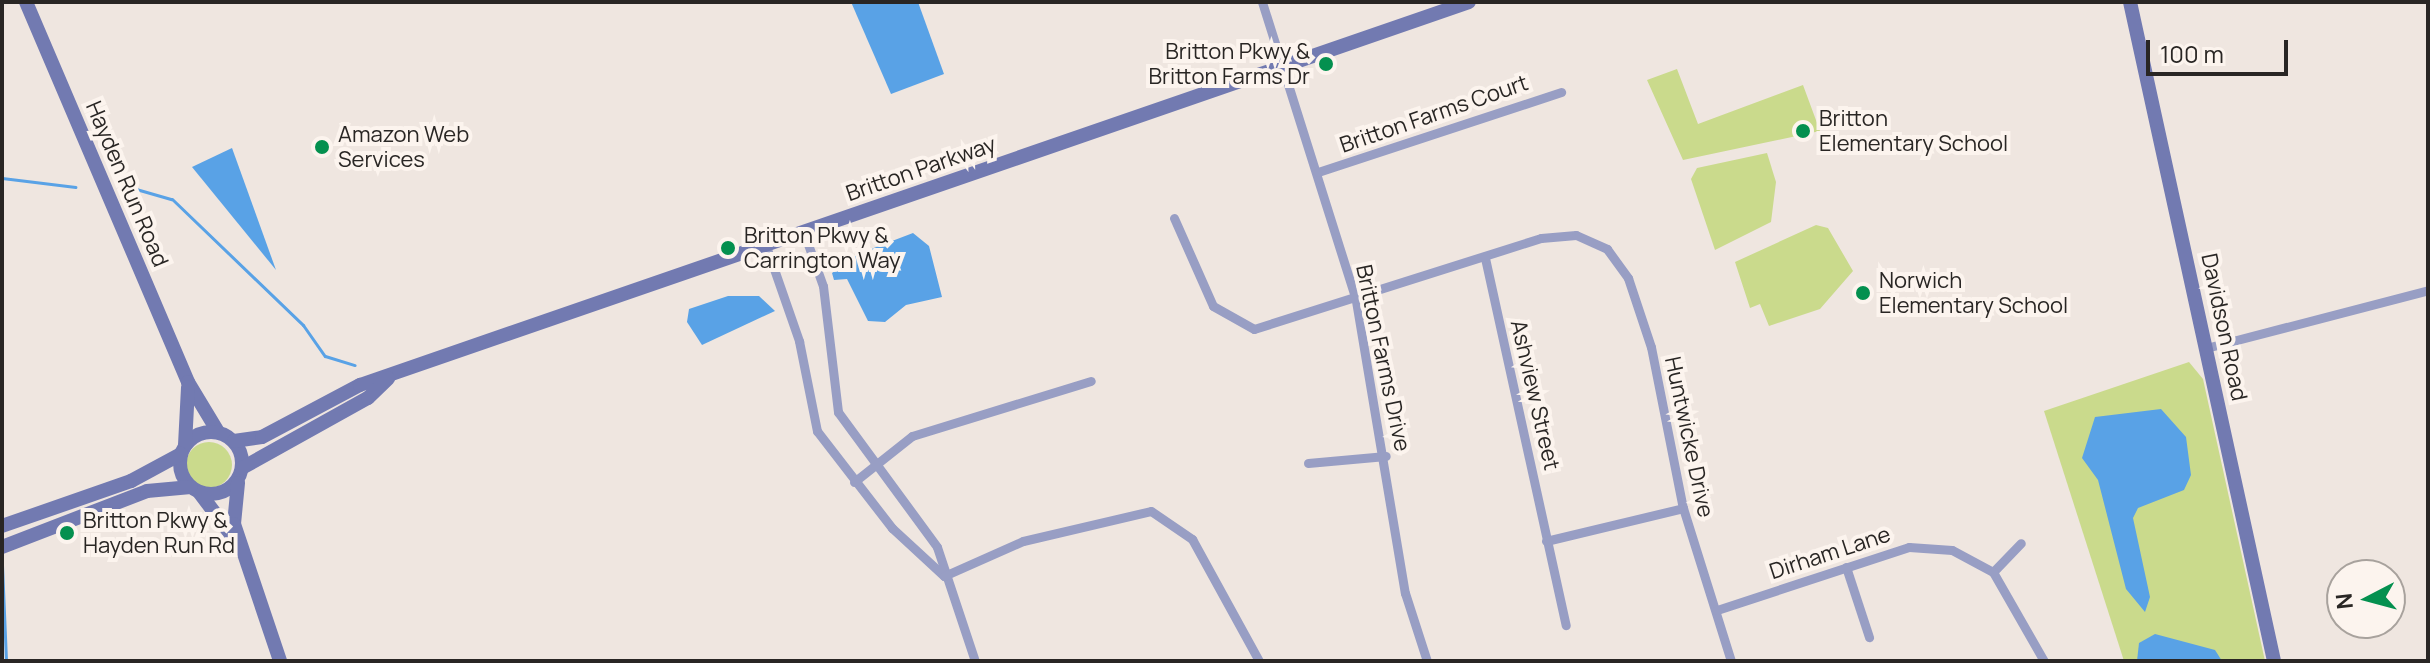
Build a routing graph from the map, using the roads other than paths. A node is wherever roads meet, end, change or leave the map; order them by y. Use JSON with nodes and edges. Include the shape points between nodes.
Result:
{"nodes":[{"id":1,"x":26,"y":2,"type":"edge"},
{"id":2,"x":1262,"y":2,"type":"edge"},
{"id":3,"x":1469,"y":2,"type":"edge"},
{"id":4,"x":2130,"y":2,"type":"edge"},
{"id":5,"x":1282,"y":67,"type":"junction"},
{"id":6,"x":1561,"y":92,"type":"dead end"},
{"id":7,"x":1318,"y":172,"type":"junction"},
{"id":8,"x":1174,"y":218,"type":"dead end"},
{"id":9,"x":804,"y":233,"type":"junction"},
{"id":10,"x":766,"y":246,"type":"junction"},
{"id":11,"x":1485,"y":258,"type":"junction"},
{"id":12,"x":2428,"y":290,"type":"edge"},
{"id":13,"x":1356,"y":301,"type":"junction"},
{"id":14,"x":2206,"y":348,"type":"junction"},
{"id":15,"x":388,"y":379,"type":"junction"},
{"id":16,"x":1091,"y":381,"type":"dead end"},
{"id":17,"x":188,"y":382,"type":"junction"},
{"id":18,"x":218,"y":432,"type":"junction"},
{"id":19,"x":234,"y":441,"type":"junction"},
{"id":20,"x":183,"y":450,"type":"junction"},
{"id":21,"x":1386,"y":456,"type":"junction"},
{"id":22,"x":1308,"y":463,"type":"dead end"},
{"id":23,"x":875,"y":464,"type":"junction"},
{"id":24,"x":241,"y":474,"type":"junction"},
{"id":25,"x":854,"y":482,"type":"junction"},
{"id":26,"x":195,"y":490,"type":"junction"},
{"id":27,"x":1683,"y":508,"type":"junction"},
{"id":28,"x":2,"y":526,"type":"edge"},
{"id":29,"x":1546,"y":541,"type":"junction"},
{"id":30,"x":2021,"y":543,"type":"dead end"},
{"id":31,"x":2,"y":547,"type":"edge"},
{"id":32,"x":246,"y":555,"type":"junction"},
{"id":33,"x":1846,"y":567,"type":"junction"},
{"id":34,"x":1993,"y":572,"type":"junction"},
{"id":35,"x":944,"y":576,"type":"junction"},
{"id":36,"x":1717,"y":610,"type":"junction"},
{"id":37,"x":1566,"y":625,"type":"dead end"},
{"id":38,"x":1869,"y":637,"type":"dead end"},
{"id":39,"x":280,"y":661,"type":"edge"},
{"id":40,"x":975,"y":661,"type":"edge"},
{"id":41,"x":1259,"y":661,"type":"edge"},
{"id":42,"x":1427,"y":661,"type":"edge"},
{"id":43,"x":1731,"y":661,"type":"edge"},
{"id":44,"x":2044,"y":661,"type":"edge"},
{"id":45,"x":2274,"y":661,"type":"edge"}],
"edges":[{"from":1,"to":17,"type":"main road","name":"Hayden Run Road"},
{"from":2,"to":5,"type":"street","name":"Britton Farms Drive"},
{"from":3,"to":5,"type":"main road","name":"Britton Parkway"},
{"from":4,"to":14,"type":"main road","name":"Davidson Road"},
{"from":5,"to":7,"type":"street","name":"Britton Farms Drive"},
{"from":5,"to":9,"type":"main road","name":"Britton Parkway"},
{"from":6,"to":7,"type":"street","name":"Britton Farms Court"},
{"from":7,"to":13,"type":"street","name":"Britton Farms Drive"},
{"from":8,"to":13,"type":"street","name":"Huntwicke Drive","via":[[1213,306],[1237,326],[1268,329]]},
{"from":9,"to":10,"type":"main road","name":"Britton Parkway"},
{"from":9,"to":23,"type":"street","via":[[823,286],[830,390],[849,433]]},
{"from":10,"to":15,"type":"main road","name":"Britton Parkway"},
{"from":10,"to":25,"type":"street","via":[[799,341],[817,431]]},
{"from":11,"to":13,"type":"street","name":"Huntwicke Drive"},
{"from":11,"to":27,"type":"street","name":"Huntwicke Drive","via":[[1576,235],[1619,261],[1663,387]]},
{"from":11,"to":29,"type":"street","name":"Ashview Street"},
{"from":12,"to":14,"type":"street"},
{"from":13,"to":21,"type":"street","name":"Britton Farms Drive"},
{"from":14,"to":45,"type":"main road","name":"Davidson Road"},
{"from":15,"to":19,"type":"main road","name":"Britton Parkway","via":[[335,396],[262,437]]},
{"from":15,"to":24,"type":"main road","name":"Britton Parkway","via":[[368,398]]},
{"from":16,"to":23,"type":"street","via":[[939,425]]},
{"from":17,"to":18,"type":"main road","name":"Hayden Run Road"},
{"from":17,"to":20,"type":"main road","name":"Hayden Run Road"},
{"from":18,"to":19,"type":"main road"},
{"from":18,"to":20,"type":"main road"},
{"from":19,"to":24,"type":"main road"},
{"from":20,"to":26,"type":"main road"},
{"from":20,"to":28,"type":"main road","via":[[157,471]]},
{"from":21,"to":22,"type":"street"},
{"from":21,"to":42,"type":"street","name":"Britton Farms Drive","via":[[1405,593]]},
{"from":23,"to":25,"type":"street"},
{"from":23,"to":35,"type":"street","via":[[922,521]]},
{"from":24,"to":26,"type":"main road","via":[[217,495]]},
{"from":24,"to":32,"type":"main road","via":[[231,510]]},
{"from":25,"to":35,"type":"street"},
{"from":26,"to":31,"type":"main road","via":[[147,491]]},
{"from":26,"to":32,"type":"main road"},
{"from":27,"to":29,"type":"street"},
{"from":27,"to":36,"type":"street","name":"Huntwicke Drive"},
{"from":29,"to":37,"type":"street","name":"Ashview Street"},
{"from":30,"to":34,"type":"street"},
{"from":32,"to":39,"type":"main road"},
{"from":33,"to":34,"type":"street","name":"Dirham Lane","via":[[1909,547],[1952,550]]},
{"from":33,"to":36,"type":"street","name":"Dirham Lane"},
{"from":33,"to":38,"type":"street"},
{"from":34,"to":44,"type":"street"},
{"from":35,"to":40,"type":"street"},
{"from":35,"to":41,"type":"street","via":[[1023,541],[1151,511],[1174,520],[1192,539]]},
{"from":36,"to":43,"type":"street","name":"Huntwicke Drive"}]}
